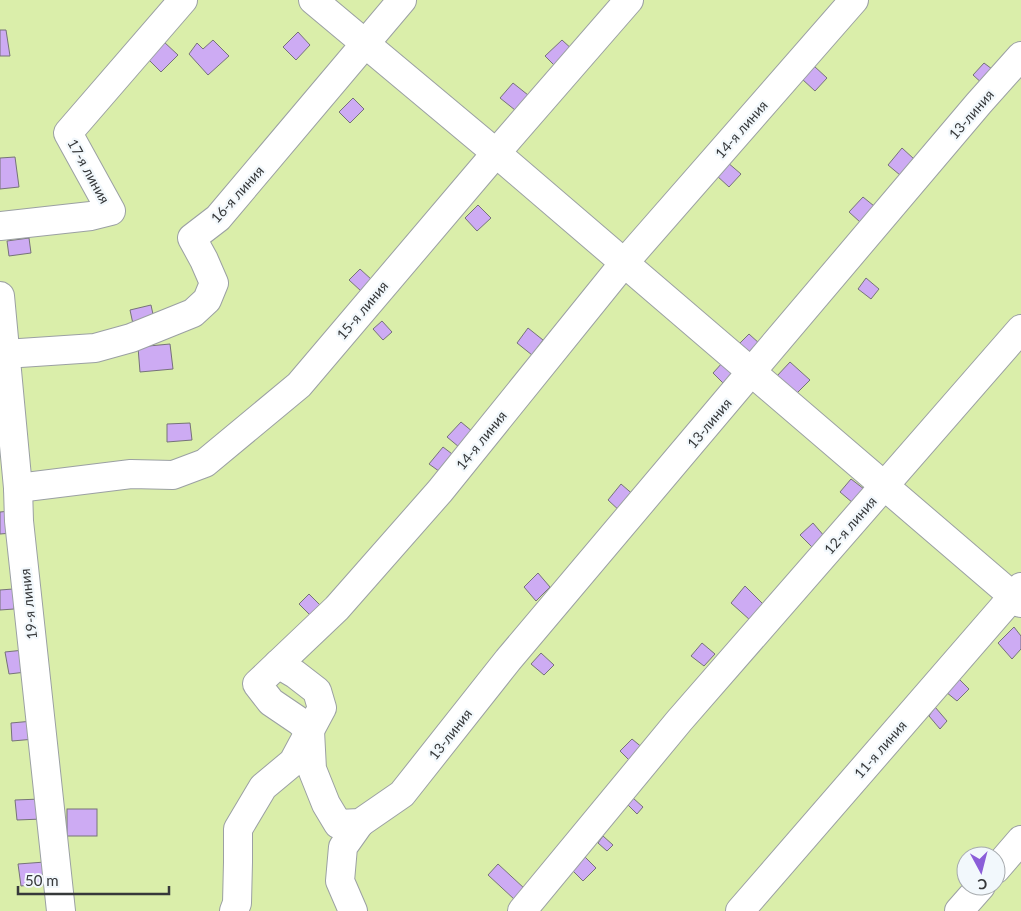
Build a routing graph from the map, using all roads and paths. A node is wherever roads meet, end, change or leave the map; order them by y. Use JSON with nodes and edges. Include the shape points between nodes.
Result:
{"nodes":[{"id":1,"x":183,"y":0,"type":"edge"},
{"id":2,"x":312,"y":0,"type":"edge"},
{"id":3,"x":402,"y":0,"type":"edge"},
{"id":4,"x":629,"y":0,"type":"edge"},
{"id":5,"x":854,"y":0,"type":"edge"},
{"id":6,"x":365,"y":43,"type":"junction"},
{"id":7,"x":1021,"y":56,"type":"edge"},
{"id":8,"x":496,"y":153,"type":"junction"},
{"id":9,"x":0,"y":226,"type":"edge"},
{"id":10,"x":624,"y":263,"type":"junction"},
{"id":11,"x":0,"y":296,"type":"edge"},
{"id":12,"x":1021,"y":330,"type":"edge"},
{"id":13,"x":5,"y":354,"type":"junction"},
{"id":14,"x":751,"y":372,"type":"junction"},
{"id":15,"x":884,"y":486,"type":"junction"},
{"id":16,"x":18,"y":488,"type":"junction"},
{"id":17,"x":1018,"y":595,"type":"edge"},
{"id":18,"x":278,"y":664,"type":"junction"},
{"id":19,"x":310,"y":731,"type":"junction"},
{"id":20,"x":360,"y":823,"type":"junction"},
{"id":21,"x":1021,"y":840,"type":"edge"},
{"id":22,"x":1006,"y":857,"type":"edge"},
{"id":23,"x":972,"y":896,"type":"edge"},
{"id":24,"x":61,"y":911,"type":"edge"},
{"id":25,"x":234,"y":911,"type":"edge"},
{"id":26,"x":353,"y":911,"type":"edge"},
{"id":27,"x":522,"y":911,"type":"edge"},
{"id":28,"x":740,"y":911,"type":"edge"},
{"id":29,"x":959,"y":911,"type":"edge"}],
"edges":[{"from":1,"to":9,"type":"street","name":"17-я линия","via":[[68,134],[111,211]]},
{"from":2,"to":6,"type":"street"},
{"from":3,"to":6,"type":"street","name":"16-я линия"},
{"from":4,"to":8,"type":"street","name":"15-я линия"},
{"from":5,"to":10,"type":"street","name":"14-я линия"},
{"from":6,"to":8,"type":"street"},
{"from":6,"to":13,"type":"street","name":"16-я линия","via":[[218,218],[192,238],[214,283],[207,300],[193,313],[131,338],[95,348]]},
{"from":7,"to":14,"type":"street","name":"13-линия"},
{"from":8,"to":10,"type":"street"},
{"from":8,"to":16,"type":"street","name":"15-я линия","via":[[299,385],[205,463],[173,475],[131,474]]},
{"from":10,"to":14,"type":"street"},
{"from":10,"to":18,"type":"street","name":"14-я линия","via":[[440,491],[337,608]]},
{"from":11,"to":13,"type":"street","name":"19-я линия"},
{"from":12,"to":15,"type":"street","name":"12-я линия"},
{"from":13,"to":16,"type":"street","name":"19-я линия"},
{"from":14,"to":15,"type":"street"},
{"from":14,"to":20,"type":"street","name":"13-линия","via":[[508,660],[402,794]]},
{"from":15,"to":17,"type":"street"},
{"from":15,"to":27,"type":"street","name":"12-я линия","via":[[679,721]]},
{"from":16,"to":24,"type":"street","name":"19-я линия"},
{"from":17,"to":28,"type":"street","name":"11-я линия"},
{"from":18,"to":19,"type":"street","via":[[317,691],[322,708]]},
{"from":18,"to":19,"type":"street","name":"14-я линия","via":[[257,684],[271,702]]},
{"from":19,"to":20,"type":"street","via":[[312,769],[326,804],[338,824]]},
{"from":19,"to":25,"type":"street","via":[[293,762],[263,787],[238,829],[237,904]]},
{"from":20,"to":26,"type":"street","via":[[343,847],[340,881]]},
{"from":21,"to":22,"type":"street"},
{"from":23,"to":29,"type":"street"}]}
